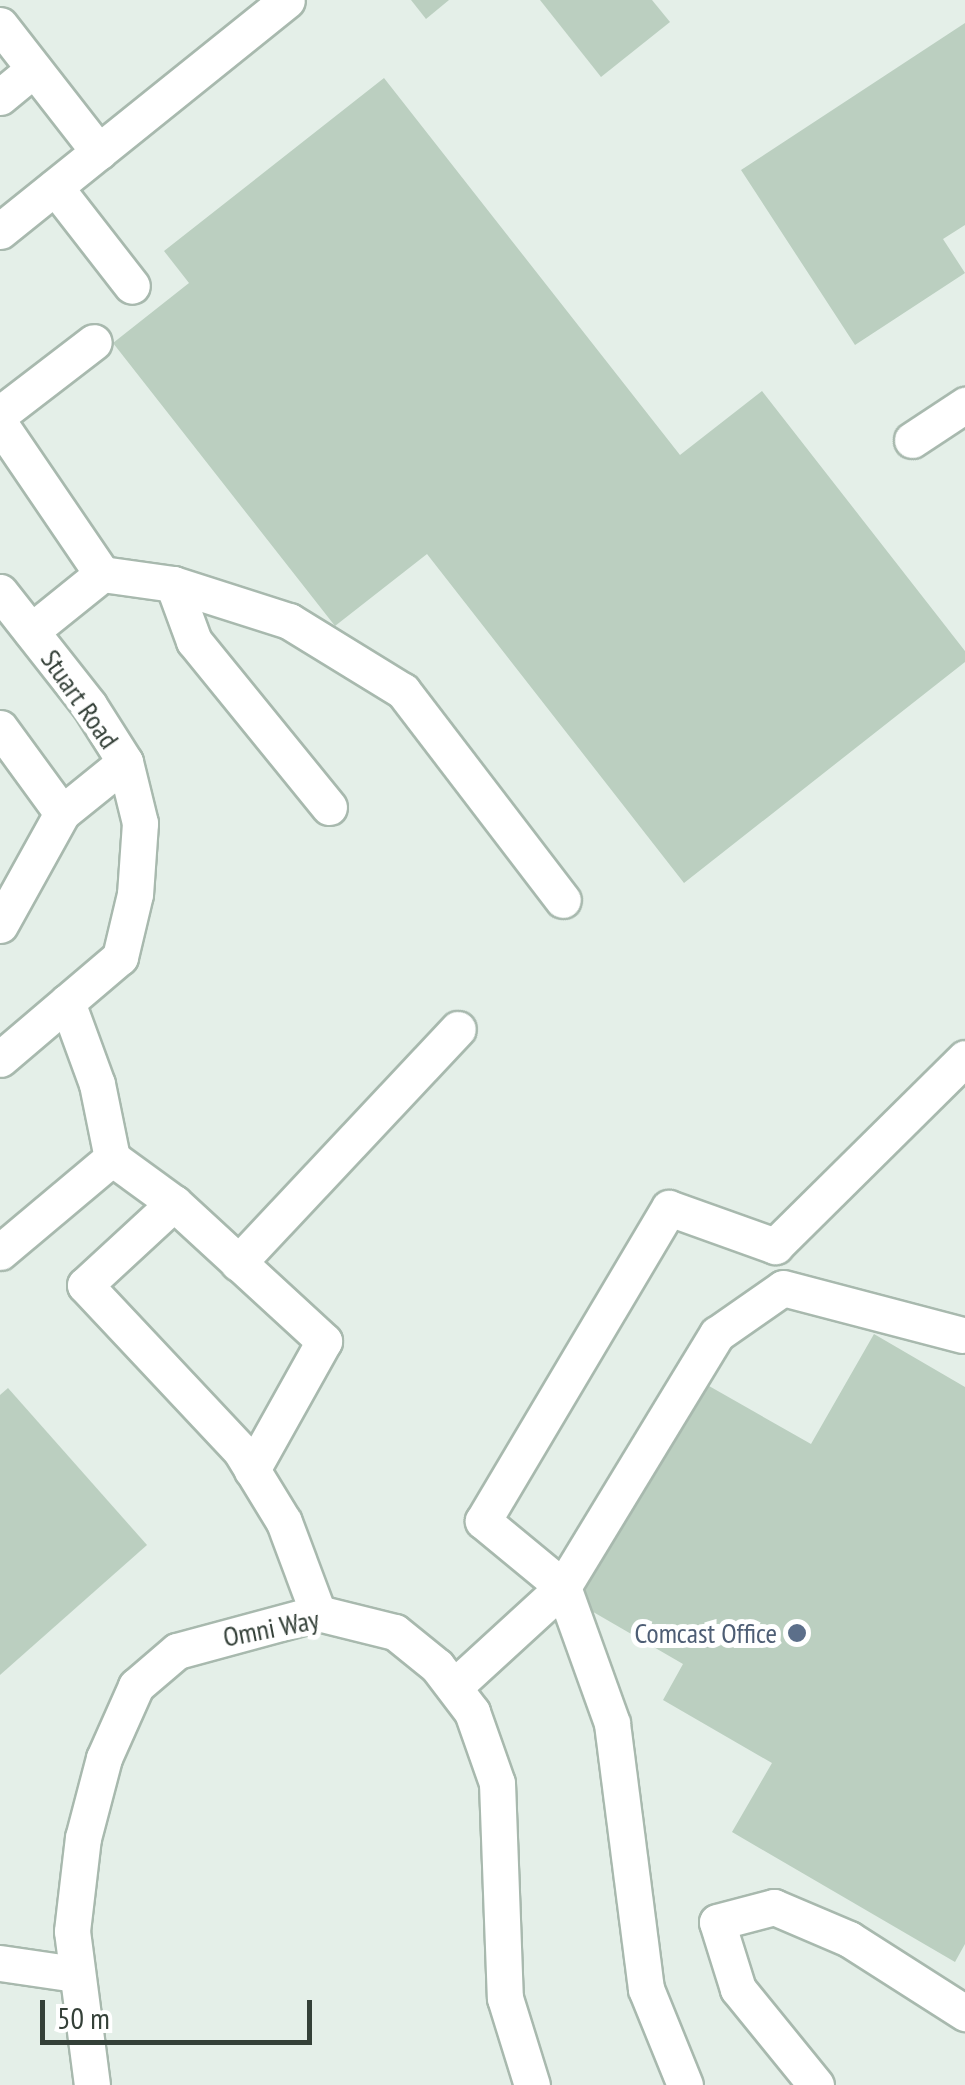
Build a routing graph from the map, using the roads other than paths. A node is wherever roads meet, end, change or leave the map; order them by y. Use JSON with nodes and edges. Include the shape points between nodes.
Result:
{"nodes":[{"id":1,"x":287,"y":0,"type":"edge"},
{"id":2,"x":0,"y":25,"type":"edge"},
{"id":3,"x":34,"y":69,"type":"junction"},
{"id":4,"x":0,"y":97,"type":"edge"},
{"id":5,"x":99,"y":152,"type":"junction"},
{"id":6,"x":55,"y":187,"type":"junction"},
{"id":7,"x":0,"y":231,"type":"edge"},
{"id":8,"x":132,"y":286,"type":"dead end"},
{"id":9,"x":94,"y":342,"type":"dead end"},
{"id":10,"x":965,"y":404,"type":"edge"},
{"id":11,"x":0,"y":414,"type":"edge"},
{"id":12,"x":0,"y":424,"type":"edge"},
{"id":13,"x":912,"y":440,"type":"dead end"},
{"id":14,"x":102,"y":574,"type":"junction"},
{"id":15,"x":174,"y":584,"type":"junction"},
{"id":16,"x":0,"y":592,"type":"edge"},
{"id":17,"x":31,"y":631,"type":"junction"},
{"id":18,"x":0,"y":728,"type":"edge"},
{"id":19,"x":124,"y":762,"type":"junction"},
{"id":20,"x":330,"y":807,"type":"dead end"},
{"id":21,"x":62,"y":813,"type":"junction"},
{"id":22,"x":563,"y":900,"type":"dead end"},
{"id":23,"x":0,"y":925,"type":"edge"},
{"id":24,"x":66,"y":1002,"type":"junction"},
{"id":25,"x":458,"y":1029,"type":"dead end"},
{"id":26,"x":965,"y":1058,"type":"edge"},
{"id":27,"x":0,"y":1059,"type":"edge"},
{"id":28,"x":112,"y":1158,"type":"junction"},
{"id":29,"x":174,"y":1203,"type":"junction"},
{"id":30,"x":0,"y":1252,"type":"edge"},
{"id":31,"x":238,"y":1262,"type":"junction"},
{"id":32,"x":964,"y":1335,"type":"edge"},
{"id":33,"x":252,"y":1470,"type":"junction"},
{"id":34,"x":563,"y":1588,"type":"junction"},
{"id":35,"x":318,"y":1613,"type":"junction"},
{"id":36,"x":454,"y":1687,"type":"junction"},
{"id":37,"x":2,"y":1969,"type":"edge"},
{"id":38,"x":75,"y":1974,"type":"junction"},
{"id":39,"x":965,"y":2013,"type":"edge"},
{"id":40,"x":92,"y":2085,"type":"edge"},
{"id":41,"x":532,"y":2085,"type":"edge"},
{"id":42,"x":685,"y":2085,"type":"edge"},
{"id":43,"x":816,"y":2085,"type":"edge"}],
"edges":[{"from":1,"to":5,"type":"street"},
{"from":2,"to":3,"type":"street"},
{"from":3,"to":4,"type":"street"},
{"from":3,"to":5,"type":"street"},
{"from":5,"to":6,"type":"street"},
{"from":6,"to":7,"type":"street"},
{"from":6,"to":8,"type":"street"},
{"from":9,"to":11,"type":"street"},
{"from":10,"to":13,"type":"street"},
{"from":12,"to":14,"type":"street"},
{"from":14,"to":15,"type":"street"},
{"from":14,"to":17,"type":"street"},
{"from":15,"to":20,"type":"street","via":[[194,641]]},
{"from":15,"to":22,"type":"street","via":[[289,621],[403,691]]},
{"from":16,"to":17,"type":"street","name":"Stuart Road"},
{"from":17,"to":19,"type":"street","name":"Stuart Road"},
{"from":18,"to":21,"type":"street"},
{"from":19,"to":21,"type":"street"},
{"from":19,"to":24,"type":"street","name":"Stuart Road","via":[[140,823],[128,925],[120,957]]},
{"from":21,"to":23,"type":"street"},
{"from":24,"to":27,"type":"street","name":"Stuart Road"},
{"from":24,"to":28,"type":"street","via":[[98,1084]]},
{"from":25,"to":31,"type":"street"},
{"from":26,"to":34,"type":"street","via":[[775,1246],[668,1208],[483,1521]]},
{"from":28,"to":29,"type":"street"},
{"from":28,"to":30,"type":"street"},
{"from":29,"to":31,"type":"street"},
{"from":29,"to":33,"type":"street","via":[[85,1285]]},
{"from":31,"to":33,"type":"street","via":[[324,1341]]},
{"from":32,"to":34,"type":"street","via":[[783,1288],[718,1334]]},
{"from":33,"to":35,"type":"street","via":[[284,1522]]},
{"from":34,"to":36,"type":"street"},
{"from":34,"to":42,"type":"street","via":[[612,1723],[646,1989]]},
{"from":35,"to":36,"type":"street","name":"Omni Way","via":[[395,1632]]},
{"from":35,"to":38,"type":"street","name":"Omni Way","via":[[176,1651],[136,1686],[104,1758],[82,1838],[72,1931]]},
{"from":36,"to":41,"type":"street","name":"Omni Way","via":[[472,1712],[497,1783],[505,1998]]},
{"from":37,"to":38,"type":"street"},
{"from":38,"to":40,"type":"street","name":"Omni Way"},
{"from":39,"to":43,"type":"street","via":[[849,1938],[774,1907],[717,1922],[738,1990]]}]}
